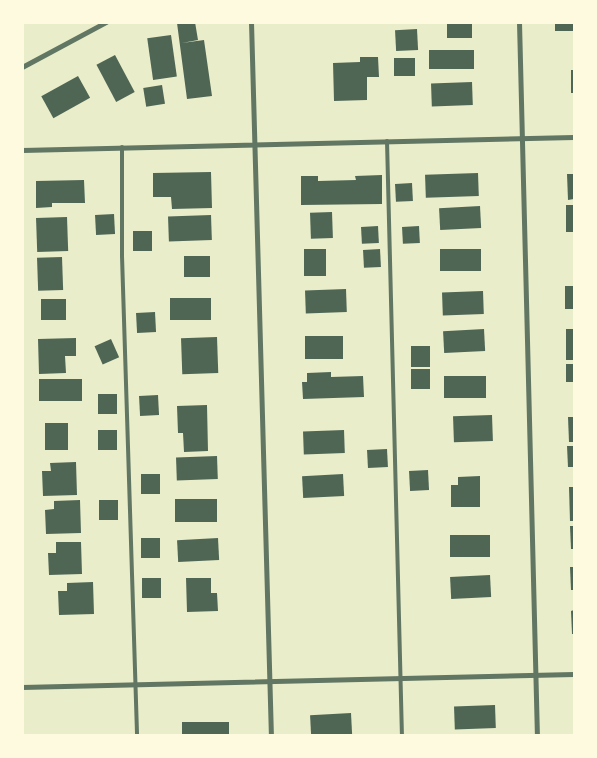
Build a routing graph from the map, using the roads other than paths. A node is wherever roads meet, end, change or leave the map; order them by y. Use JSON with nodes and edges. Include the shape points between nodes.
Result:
{"nodes":[{"id":1,"x":106,"y":22,"type":"edge"},
{"id":2,"x":251,"y":22,"type":"edge"},
{"id":3,"x":519,"y":22,"type":"edge"},
{"id":4,"x":22,"y":67,"type":"edge"},
{"id":5,"x":574,"y":137,"type":"edge"},
{"id":6,"x":522,"y":138,"type":"junction"},
{"id":7,"x":388,"y":141,"type":"junction"},
{"id":8,"x":253,"y":144,"type":"junction"},
{"id":9,"x":122,"y":148,"type":"junction"},
{"id":10,"x":22,"y":150,"type":"edge"},
{"id":11,"x":574,"y":674,"type":"edge"},
{"id":12,"x":535,"y":675,"type":"junction"},
{"id":13,"x":400,"y":678,"type":"junction"},
{"id":14,"x":269,"y":681,"type":"junction"},
{"id":15,"x":135,"y":684,"type":"junction"},
{"id":16,"x":22,"y":687,"type":"edge"},
{"id":17,"x":136,"y":736,"type":"edge"},
{"id":18,"x":271,"y":736,"type":"edge"},
{"id":19,"x":402,"y":736,"type":"edge"},
{"id":20,"x":537,"y":736,"type":"edge"}],
"edges":[{"from":1,"to":4,"type":"street"},
{"from":2,"to":8,"type":"street"},
{"from":3,"to":6,"type":"street"},
{"from":5,"to":6,"type":"street"},
{"from":6,"to":7,"type":"street"},
{"from":6,"to":12,"type":"street"},
{"from":7,"to":8,"type":"street"},
{"from":7,"to":13,"type":"lane"},
{"from":8,"to":9,"type":"street"},
{"from":8,"to":14,"type":"street"},
{"from":9,"to":10,"type":"street"},
{"from":9,"to":15,"type":"lane","via":[[122,256]]},
{"from":11,"to":12,"type":"street"},
{"from":12,"to":13,"type":"street"},
{"from":12,"to":20,"type":"street"},
{"from":13,"to":14,"type":"street"},
{"from":13,"to":19,"type":"lane"},
{"from":14,"to":15,"type":"street"},
{"from":14,"to":18,"type":"street"},
{"from":15,"to":16,"type":"street"},
{"from":15,"to":17,"type":"lane"}]}
